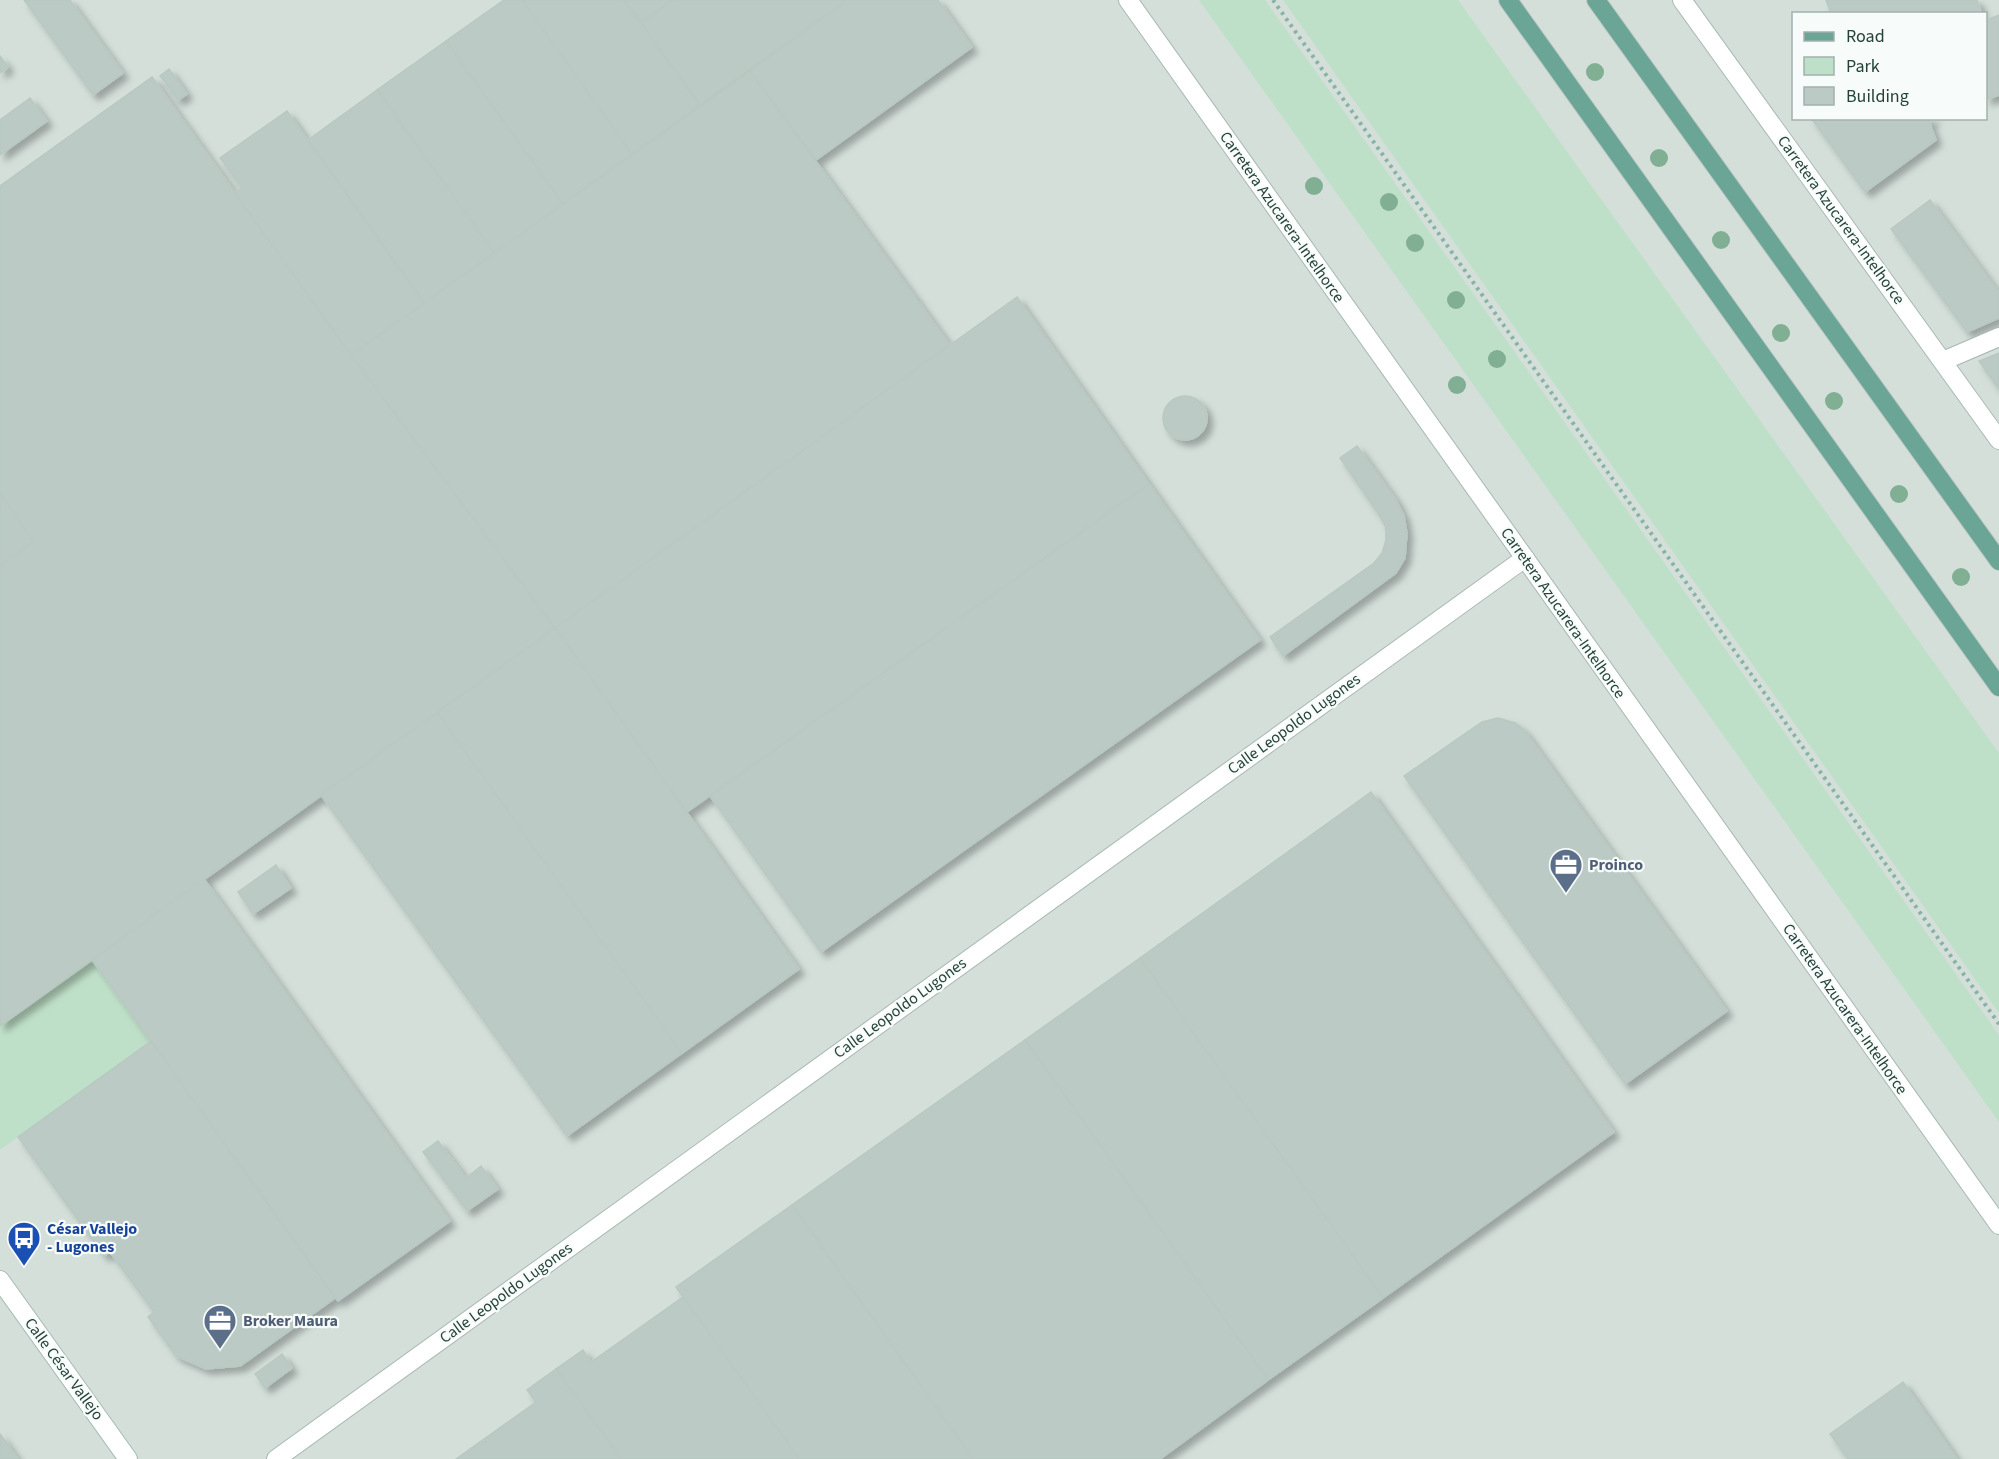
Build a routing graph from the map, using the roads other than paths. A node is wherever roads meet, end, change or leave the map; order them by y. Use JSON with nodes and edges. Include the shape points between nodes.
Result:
{"nodes":[{"id":1,"x":1128,"y":0,"type":"edge"},
{"id":2,"x":1508,"y":0,"type":"edge"},
{"id":3,"x":1596,"y":0,"type":"edge"},
{"id":4,"x":1682,"y":0,"type":"edge"},
{"id":5,"x":1999,"y":337,"type":"edge"},
{"id":6,"x":1943,"y":361,"type":"junction"},
{"id":7,"x":1999,"y":440,"type":"edge"},
{"id":8,"x":1525,"y":558,"type":"junction"},
{"id":9,"x":1999,"y":561,"type":"edge"},
{"id":10,"x":1999,"y":687,"type":"edge"},
{"id":11,"x":1999,"y":1225,"type":"edge"},
{"id":12,"x":0,"y":1280,"type":"edge"},
{"id":13,"x":128,"y":1459,"type":"edge"},
{"id":14,"x":276,"y":1459,"type":"edge"}],
"edges":[{"from":1,"to":8,"type":"street","name":"Carretera Azucarera-Intelhorce"},
{"from":2,"to":10,"type":"main road"},
{"from":3,"to":9,"type":"main road"},
{"from":4,"to":6,"type":"street","name":"Carretera Azucarera-Intelhorce"},
{"from":5,"to":6,"type":"street"},
{"from":6,"to":7,"type":"street","name":"Carretera Azucarera-Intelhorce"},
{"from":8,"to":11,"type":"street","name":"Carretera Azucarera-Intelhorce"},
{"from":8,"to":14,"type":"street","name":"Calle Leopoldo Lugones"},
{"from":12,"to":13,"type":"street","name":"Calle César Vallejo"}]}
